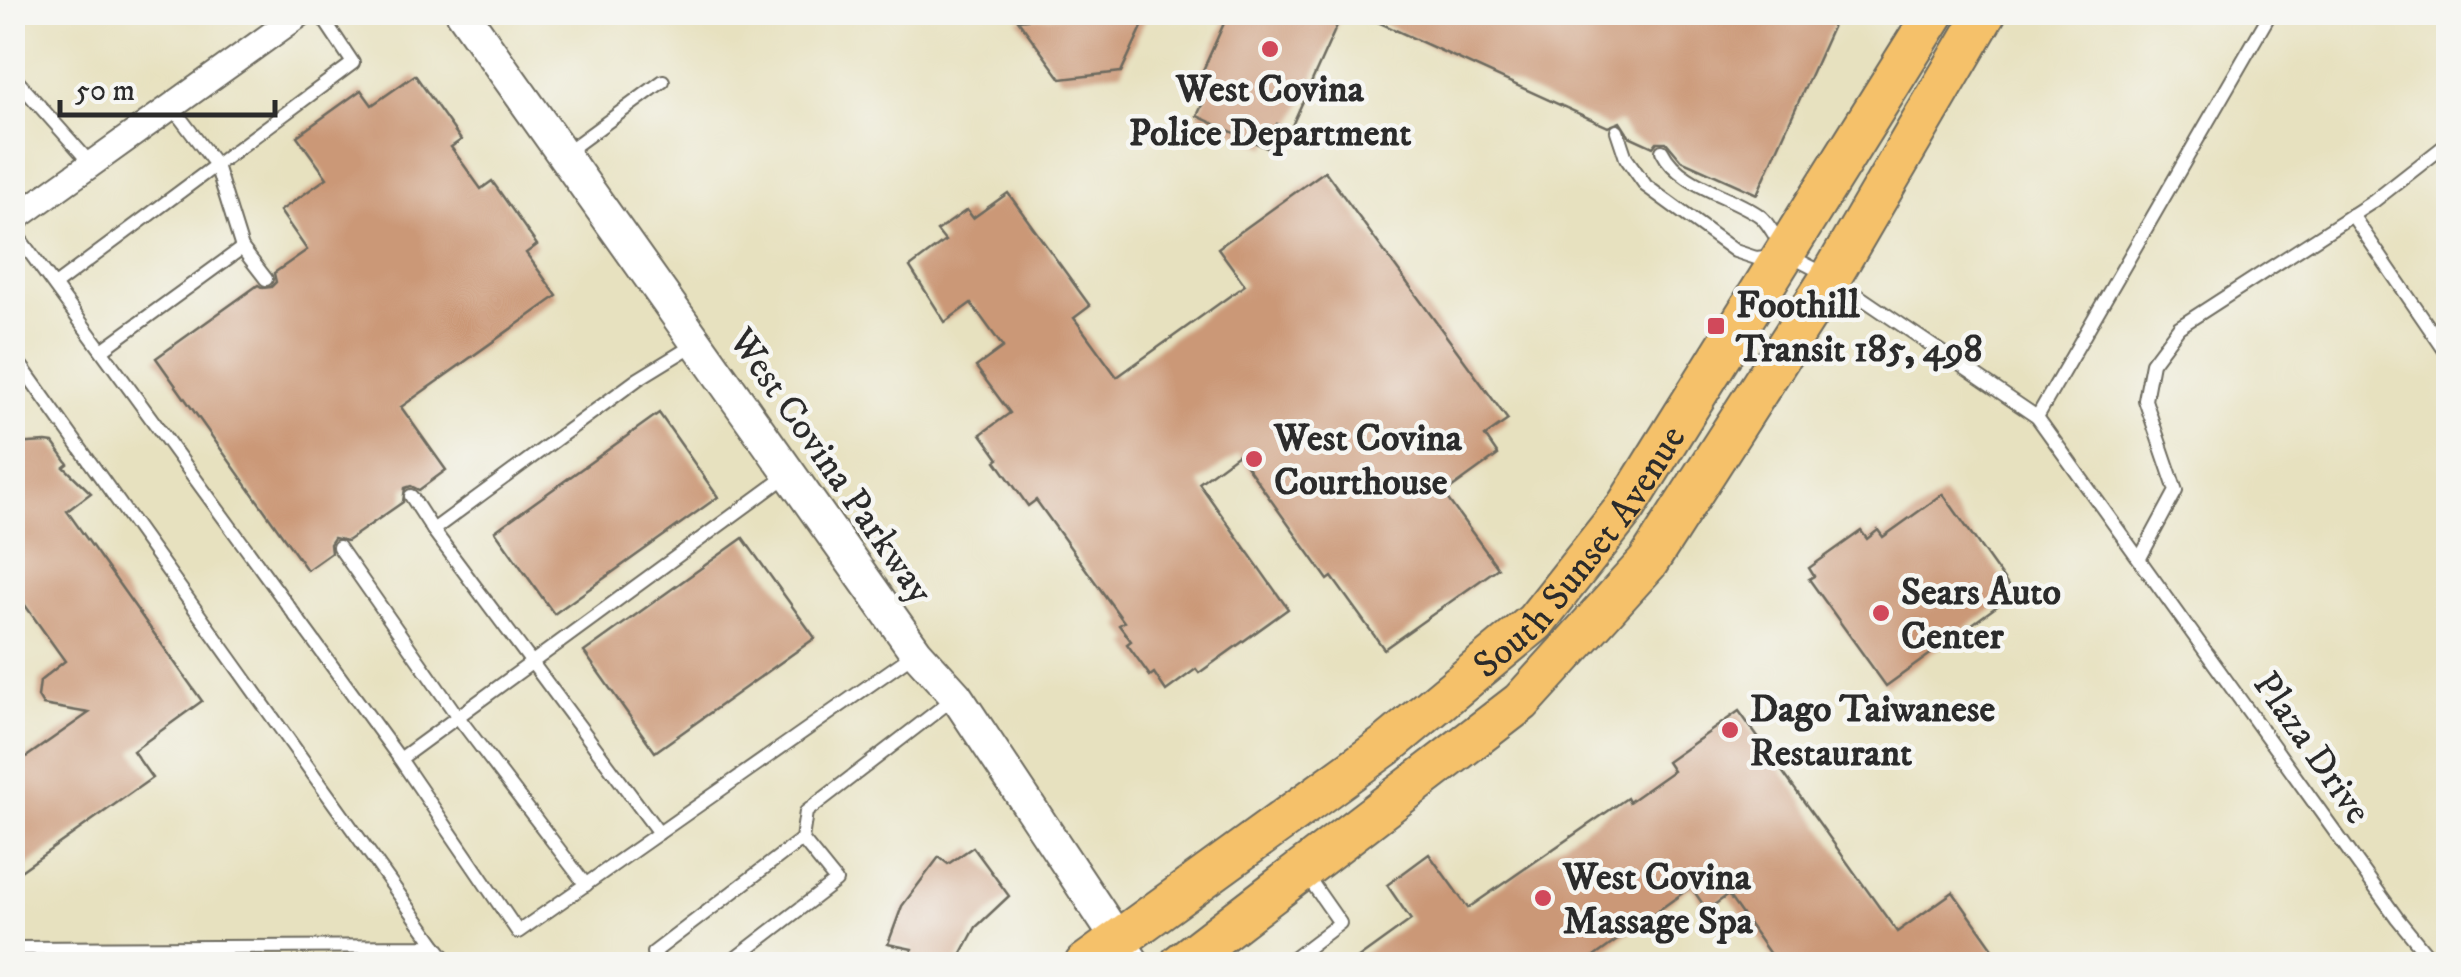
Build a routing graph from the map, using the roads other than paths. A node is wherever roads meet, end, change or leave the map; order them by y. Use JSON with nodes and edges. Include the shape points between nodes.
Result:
{"nodes":[{"id":1,"x":303,"y":12,"type":"edge"},
{"id":2,"x":319,"y":12,"type":"edge"},
{"id":3,"x":462,"y":12,"type":"edge"},
{"id":4,"x":1935,"y":12,"type":"edge"},
{"id":5,"x":1986,"y":12,"type":"edge"},
{"id":6,"x":2272,"y":12,"type":"edge"},
{"id":7,"x":13,"y":76,"type":"edge"},
{"id":8,"x":663,"y":81,"type":"dead end"},
{"id":9,"x":172,"y":107,"type":"junction"},
{"id":10,"x":1617,"y":131,"type":"dead end"},
{"id":11,"x":2448,"y":143,"type":"edge"},
{"id":12,"x":1662,"y":152,"type":"dead end"},
{"id":13,"x":563,"y":155,"type":"junction"},
{"id":14,"x":216,"y":164,"type":"junction"},
{"id":15,"x":92,"y":165,"type":"junction"},
{"id":16,"x":2352,"y":215,"type":"junction"},
{"id":17,"x":12,"y":224,"type":"edge"},
{"id":18,"x":242,"y":248,"type":"junction"},
{"id":19,"x":1786,"y":254,"type":"junction"},
{"id":20,"x":1831,"y":278,"type":"junction"},
{"id":21,"x":266,"y":279,"type":"dead end"},
{"id":22,"x":55,"y":285,"type":"junction"},
{"id":23,"x":697,"y":343,"type":"junction"},
{"id":24,"x":102,"y":350,"type":"junction"},
{"id":25,"x":2448,"y":355,"type":"edge"},
{"id":26,"x":12,"y":374,"type":"edge"},
{"id":27,"x":2037,"y":418,"type":"junction"},
{"id":28,"x":790,"y":474,"type":"junction"},
{"id":29,"x":411,"y":496,"type":"dead end"},
{"id":30,"x":433,"y":530,"type":"junction"},
{"id":31,"x":339,"y":547,"type":"dead end"},
{"id":32,"x":2140,"y":558,"type":"junction"},
{"id":33,"x":916,"y":652,"type":"junction"},
{"id":34,"x":531,"y":663,"type":"junction"},
{"id":35,"x":956,"y":696,"type":"junction"},
{"id":36,"x":458,"y":717,"type":"junction"},
{"id":37,"x":400,"y":760,"type":"junction"},
{"id":38,"x":659,"y":834,"type":"junction"},
{"id":39,"x":802,"y":839,"type":"junction"},
{"id":40,"x":1303,"y":870,"type":"junction"},
{"id":41,"x":586,"y":884,"type":"junction"},
{"id":42,"x":436,"y":946,"type":"junction"},
{"id":43,"x":12,"y":948,"type":"edge"},
{"id":44,"x":1127,"y":952,"type":"edge"},
{"id":45,"x":428,"y":964,"type":"edge"},
{"id":46,"x":450,"y":964,"type":"edge"},
{"id":47,"x":663,"y":964,"type":"edge"},
{"id":48,"x":728,"y":964,"type":"edge"},
{"id":49,"x":1085,"y":964,"type":"edge"},
{"id":50,"x":1180,"y":964,"type":"edge"},
{"id":51,"x":1299,"y":964,"type":"edge"},
{"id":52,"x":2442,"y":964,"type":"edge"}],
"edges":[{"from":1,"to":9,"type":"street"},
{"from":2,"to":14,"type":"lane","via":[[352,63]]},
{"from":3,"to":13,"type":"street","name":"West Covina Parkway"},
{"from":4,"to":19,"type":"main road","name":"South Sunset Avenue"},
{"from":5,"to":20,"type":"main road","name":"South Sunset Avenue"},
{"from":6,"to":27,"type":"lane"},
{"from":7,"to":15,"type":"lane"},
{"from":8,"to":13,"type":"lane"},
{"from":9,"to":14,"type":"lane"},
{"from":9,"to":15,"type":"street"},
{"from":10,"to":19,"type":"lane","via":[[1646,186],[1696,225],[1735,252],[1756,258]]},
{"from":11,"to":16,"type":"lane"},
{"from":12,"to":19,"type":"lane","via":[[1694,181],[1763,218]]},
{"from":13,"to":23,"type":"street","name":"West Covina Parkway"},
{"from":14,"to":18,"type":"lane"},
{"from":14,"to":22,"type":"lane"},
{"from":15,"to":17,"type":"street"},
{"from":16,"to":25,"type":"lane"},
{"from":16,"to":32,"type":"lane","via":[[2179,327],[2152,363],[2145,400],[2176,490]]},
{"from":17,"to":22,"type":"lane"},
{"from":18,"to":21,"type":"lane"},
{"from":18,"to":24,"type":"lane"},
{"from":19,"to":20,"type":"lane","name":"Plaza Drive"},
{"from":19,"to":44,"type":"main road","name":"South Sunset Avenue","via":[[1626,507],[1535,622]]},
{"from":20,"to":27,"type":"lane","name":"Plaza Drive"},
{"from":20,"to":40,"type":"main road","name":"South Sunset Avenue","via":[[1648,562],[1521,702]]},
{"from":22,"to":24,"type":"lane"},
{"from":23,"to":28,"type":"street","name":"West Covina Parkway"},
{"from":23,"to":30,"type":"lane"},
{"from":24,"to":37,"type":"lane"},
{"from":26,"to":42,"type":"lane","via":[[22,367]]},
{"from":27,"to":32,"type":"lane","name":"Plaza Drive"},
{"from":28,"to":33,"type":"street","name":"West Covina Parkway"},
{"from":28,"to":34,"type":"lane"},
{"from":29,"to":30,"type":"lane"},
{"from":30,"to":34,"type":"lane"},
{"from":31,"to":36,"type":"lane"},
{"from":32,"to":52,"type":"lane","name":"Plaza Drive","via":[[2397,918]]},
{"from":33,"to":35,"type":"street","name":"West Covina Parkway"},
{"from":33,"to":38,"type":"lane"},
{"from":34,"to":36,"type":"lane"},
{"from":34,"to":38,"type":"lane"},
{"from":35,"to":39,"type":"lane","via":[[806,812]]},
{"from":35,"to":44,"type":"street","name":"West Covina Parkway"},
{"from":36,"to":37,"type":"lane"},
{"from":36,"to":41,"type":"lane"},
{"from":37,"to":41,"type":"lane","via":[[518,932]]},
{"from":38,"to":41,"type":"lane"},
{"from":39,"to":47,"type":"lane","via":[[653,953]]},
{"from":39,"to":48,"type":"lane","via":[[836,881]]},
{"from":40,"to":50,"type":"main road","name":"South Sunset Avenue"},
{"from":40,"to":51,"type":"lane","via":[[1340,923],[1294,958]]},
{"from":42,"to":43,"type":"lane"},
{"from":42,"to":45,"type":"lane"},
{"from":42,"to":46,"type":"lane"},
{"from":44,"to":49,"type":"main road","name":"South Sunset Avenue"}]}
